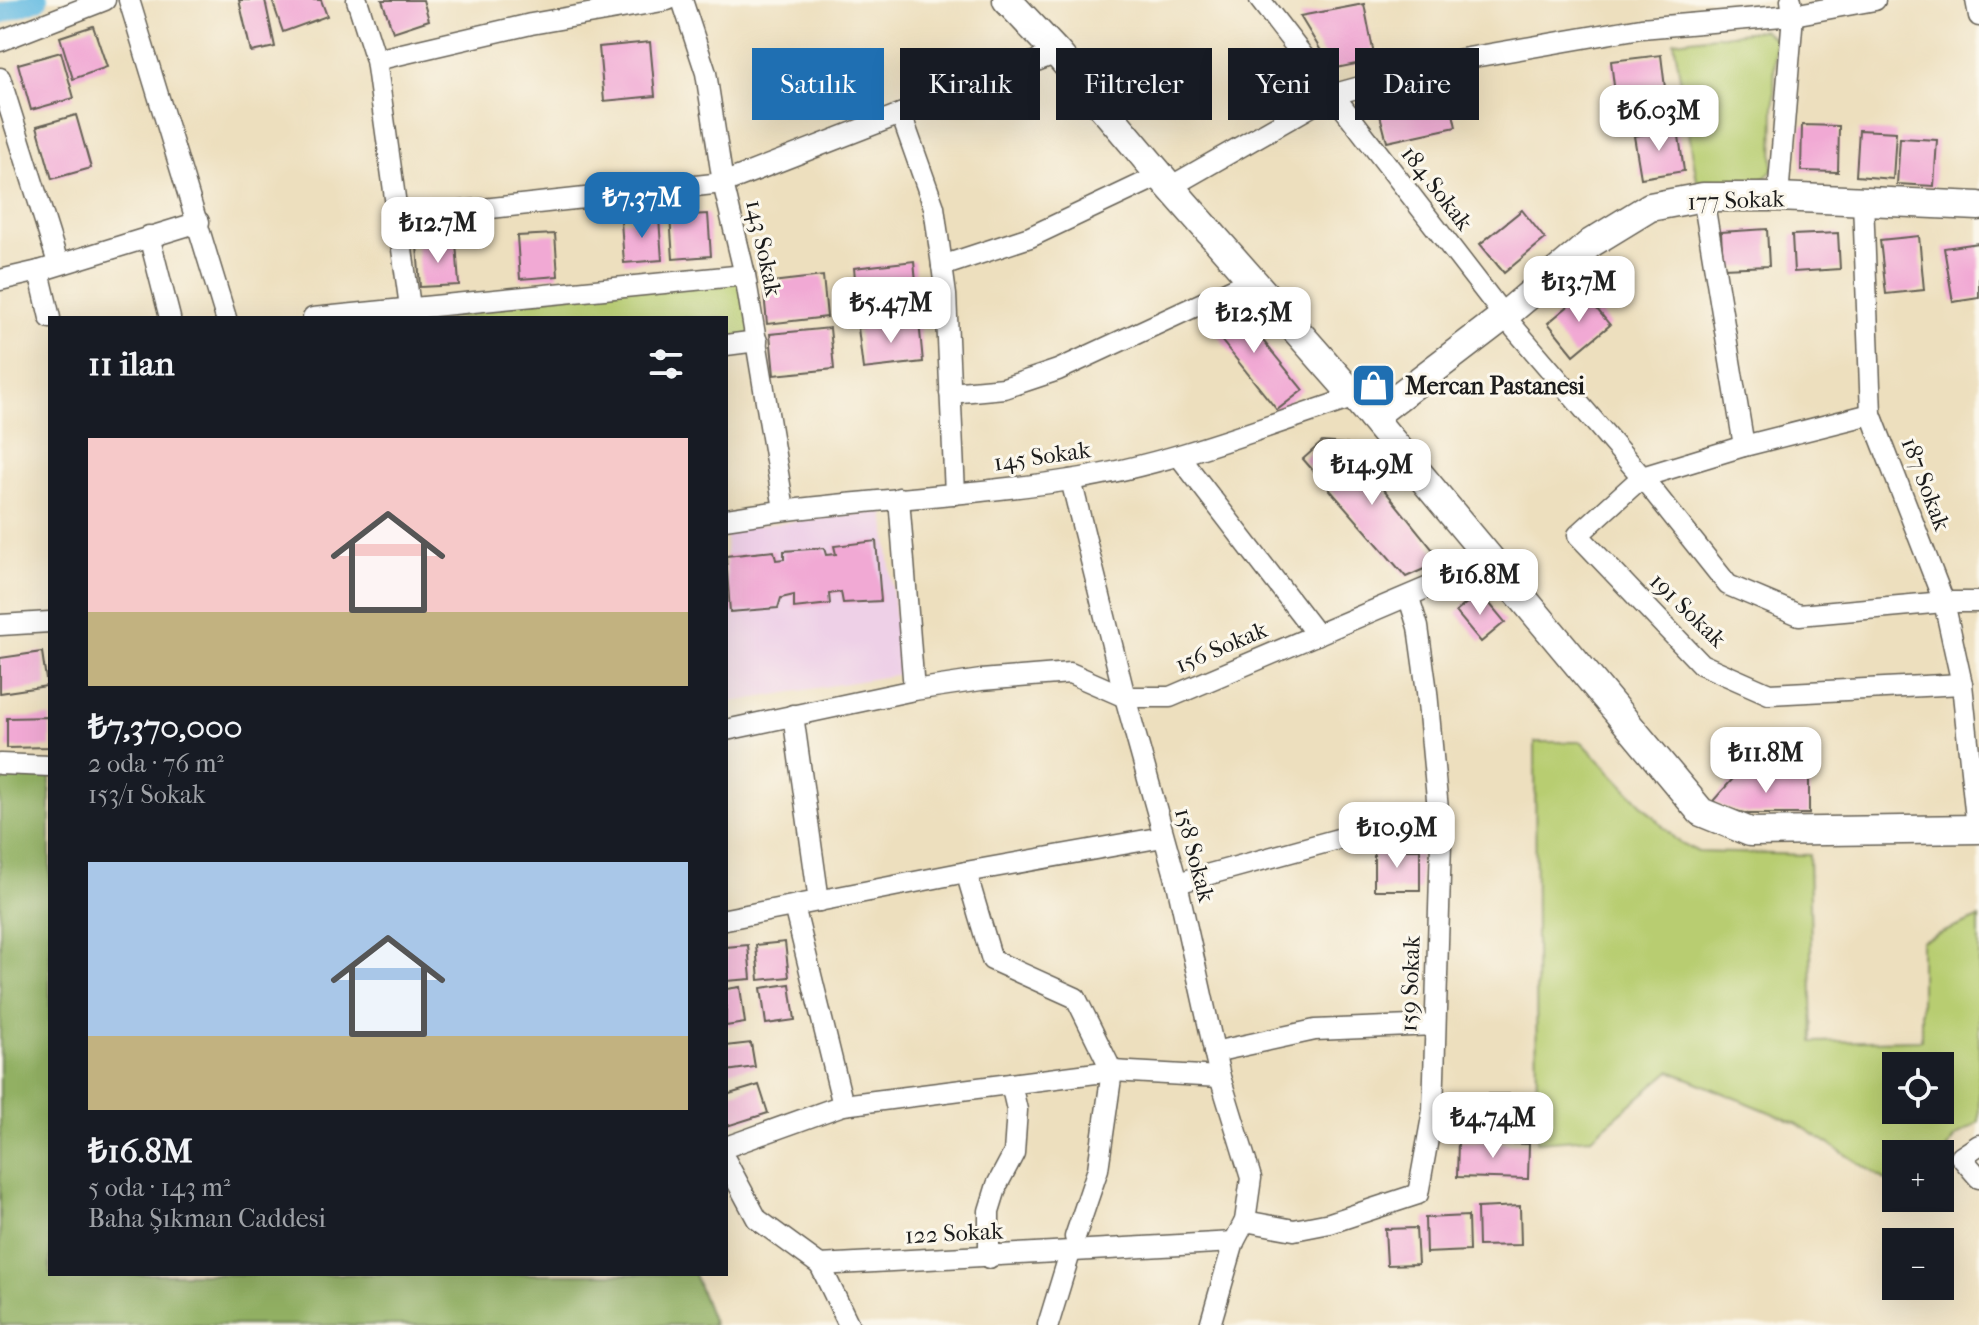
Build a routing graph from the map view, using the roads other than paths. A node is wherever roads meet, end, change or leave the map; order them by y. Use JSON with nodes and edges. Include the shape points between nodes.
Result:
{"nodes":[{"id":1,"x":105,"y":0,"type":"edge"},
{"id":2,"x":129,"y":0,"type":"edge"},
{"id":3,"x":357,"y":0,"type":"edge"},
{"id":4,"x":668,"y":0,"type":"edge"},
{"id":5,"x":682,"y":0,"type":"edge"},
{"id":6,"x":1007,"y":0,"type":"edge"},
{"id":7,"x":1260,"y":0,"type":"edge"},
{"id":8,"x":1875,"y":0,"type":"edge"},
{"id":9,"x":1976,"y":0,"type":"edge"},
{"id":10,"x":1792,"y":8,"type":"edge"},
{"id":11,"x":1979,"y":16,"type":"edge"},
{"id":12,"x":0,"y":41,"type":"edge"},
{"id":13,"x":1296,"y":48,"type":"edge"},
{"id":14,"x":1056,"y":52,"type":"edge"},
{"id":15,"x":376,"y":60,"type":"junction"},
{"id":16,"x":0,"y":78,"type":"edge"},
{"id":17,"x":1339,"y":93,"type":"edge"},
{"id":18,"x":1339,"y":105,"type":"edge"},
{"id":19,"x":900,"y":114,"type":"edge"},
{"id":20,"x":903,"y":120,"type":"edge"},
{"id":21,"x":1114,"y":120,"type":"edge"},
{"id":22,"x":1283,"y":120,"type":"edge"},
{"id":23,"x":1166,"y":181,"type":"junction"},
{"id":24,"x":723,"y":183,"type":"junction"},
{"id":25,"x":1703,"y":197,"type":"junction"},
{"id":26,"x":1778,"y":197,"type":"junction"},
{"id":27,"x":1863,"y":201,"type":"junction"},
{"id":28,"x":1979,"y":206,"type":"edge"},
{"id":29,"x":399,"y":218,"type":"junction"},
{"id":30,"x":199,"y":222,"type":"junction"},
{"id":31,"x":149,"y":236,"type":"junction"},
{"id":32,"x":942,"y":266,"type":"junction"},
{"id":33,"x":48,"y":267,"type":"junction"},
{"id":34,"x":745,"y":275,"type":"junction"},
{"id":35,"x":0,"y":280,"type":"edge"},
{"id":36,"x":1252,"y":280,"type":"junction"},
{"id":37,"x":410,"y":307,"type":"junction"},
{"id":38,"x":50,"y":316,"type":"edge"},
{"id":39,"x":169,"y":316,"type":"edge"},
{"id":40,"x":225,"y":316,"type":"edge"},
{"id":41,"x":331,"y":316,"type":"edge"},
{"id":42,"x":1504,"y":316,"type":"junction"},
{"id":43,"x":757,"y":341,"type":"junction"},
{"id":44,"x":728,"y":345,"type":"edge"},
{"id":45,"x":950,"y":393,"type":"junction"},
{"id":46,"x":1363,"y":407,"type":"junction"},
{"id":47,"x":1871,"y":414,"type":"junction"},
{"id":48,"x":1744,"y":446,"type":"junction"},
{"id":49,"x":1179,"y":456,"type":"junction"},
{"id":50,"x":1642,"y":477,"type":"junction"},
{"id":51,"x":1071,"y":480,"type":"junction"},
{"id":52,"x":955,"y":494,"type":"junction"},
{"id":53,"x":899,"y":498,"type":"junction"},
{"id":54,"x":784,"y":509,"type":"junction"},
{"id":55,"x":728,"y":519,"type":"edge"},
{"id":56,"x":1490,"y":561,"type":"junction"},
{"id":57,"x":1409,"y":598,"type":"junction"},
{"id":58,"x":1944,"y":602,"type":"junction"},
{"id":59,"x":1979,"y":602,"type":"edge"},
{"id":60,"x":48,"y":622,"type":"edge"},
{"id":61,"x":0,"y":625,"type":"edge"},
{"id":62,"x":1317,"y":635,"type":"junction"},
{"id":63,"x":1962,"y":684,"type":"junction"},
{"id":64,"x":914,"y":690,"type":"junction"},
{"id":65,"x":1125,"y":697,"type":"junction"},
{"id":66,"x":793,"y":715,"type":"junction"},
{"id":67,"x":728,"y":730,"type":"edge"},
{"id":68,"x":0,"y":764,"type":"edge"},
{"id":69,"x":48,"y":766,"type":"edge"},
{"id":70,"x":1437,"y":812,"type":"junction"},
{"id":71,"x":1978,"y":829,"type":"edge"},
{"id":72,"x":1163,"y":837,"type":"junction"},
{"id":73,"x":966,"y":872,"type":"junction"},
{"id":74,"x":1177,"y":883,"type":"junction"},
{"id":75,"x":819,"y":901,"type":"junction"},
{"id":76,"x":794,"y":906,"type":"junction"},
{"id":77,"x":728,"y":919,"type":"edge"},
{"id":78,"x":1435,"y":1025,"type":"junction"},
{"id":79,"x":1214,"y":1052,"type":"junction"},
{"id":80,"x":1112,"y":1071,"type":"junction"},
{"id":81,"x":1220,"y":1077,"type":"junction"},
{"id":82,"x":1011,"y":1084,"type":"junction"},
{"id":83,"x":843,"y":1105,"type":"junction"},
{"id":84,"x":1979,"y":1145,"type":"edge"},
{"id":85,"x":728,"y":1146,"type":"edge"},
{"id":86,"x":728,"y":1165,"type":"edge"},
{"id":87,"x":1979,"y":1178,"type":"edge"},
{"id":88,"x":1245,"y":1221,"type":"junction"},
{"id":89,"x":1234,"y":1242,"type":"junction"},
{"id":90,"x":1072,"y":1245,"type":"junction"},
{"id":91,"x":989,"y":1258,"type":"junction"},
{"id":92,"x":820,"y":1265,"type":"junction"},
{"id":93,"x":849,"y":1325,"type":"edge"},
{"id":94,"x":1048,"y":1325,"type":"edge"},
{"id":95,"x":1210,"y":1325,"type":"edge"}],
"edges":[{"from":1,"to":12,"type":"street"},
{"from":2,"to":30,"type":"street"},
{"from":3,"to":15,"type":"street"},
{"from":4,"to":15,"type":"street","via":[[531,24]]},
{"from":5,"to":24,"type":"street","name":"143 Sokak","via":[[706,73]]},
{"from":6,"to":14,"type":"main road"},
{"from":7,"to":13,"type":"street","name":"184 Sokak"},
{"from":8,"to":10,"type":"street"},
{"from":9,"to":11,"type":"street"},
{"from":10,"to":17,"type":"street","via":[[1462,59]]},
{"from":10,"to":26,"type":"street"},
{"from":15,"to":29,"type":"street"},
{"from":16,"to":33,"type":"street"},
{"from":18,"to":42,"type":"street","name":"184 Sokak"},
{"from":19,"to":24,"type":"street"},
{"from":20,"to":32,"type":"street","via":[[934,207]]},
{"from":21,"to":23,"type":"main road"},
{"from":22,"to":23,"type":"street"},
{"from":23,"to":32,"type":"street","via":[[1030,237]]},
{"from":23,"to":36,"type":"main road"},
{"from":24,"to":29,"type":"street"},
{"from":24,"to":34,"type":"street","name":"143 Sokak"},
{"from":25,"to":26,"type":"main road","name":"177 Sokak"},
{"from":25,"to":42,"type":"main road","name":"177 Sokak","via":[[1650,207],[1591,243]]},
{"from":25,"to":48,"type":"street"},
{"from":26,"to":27,"type":"main road","name":"177 Sokak"},
{"from":27,"to":28,"type":"main road","name":"177 Sokak"},
{"from":27,"to":47,"type":"street","name":"187 Sokak"},
{"from":29,"to":37,"type":"street"},
{"from":30,"to":31,"type":"street"},
{"from":30,"to":40,"type":"street"},
{"from":31,"to":33,"type":"street"},
{"from":31,"to":39,"type":"street"},
{"from":32,"to":45,"type":"street"},
{"from":33,"to":35,"type":"street"},
{"from":33,"to":38,"type":"street"},
{"from":34,"to":37,"type":"street"},
{"from":34,"to":43,"type":"street","name":"143 Sokak"},
{"from":36,"to":45,"type":"street","via":[[1058,370],[1004,388]]},
{"from":36,"to":46,"type":"main road"},
{"from":37,"to":41,"type":"street"},
{"from":42,"to":46,"type":"main road","name":"177 Sokak"},
{"from":42,"to":50,"type":"street","name":"184 Sokak"},
{"from":43,"to":44,"type":"street"},
{"from":43,"to":54,"type":"street","name":"143 Sokak"},
{"from":45,"to":52,"type":"street"},
{"from":46,"to":49,"type":"street","name":"145 Sokak"},
{"from":46,"to":56,"type":"main road"},
{"from":47,"to":48,"type":"street"},
{"from":47,"to":58,"type":"street","name":"187 Sokak"},
{"from":48,"to":50,"type":"street"},
{"from":49,"to":51,"type":"street","name":"145 Sokak"},
{"from":49,"to":62,"type":"street"},
{"from":50,"to":58,"type":"street","name":"184 Sokak","via":[[1728,585],[1799,615]]},
{"from":50,"to":63,"type":"street","name":"191 Sokak","via":[[1578,535],[1701,664],[1769,694]]},
{"from":51,"to":52,"type":"street","name":"145 Sokak"},
{"from":51,"to":65,"type":"street","name":"158 Sokak"},
{"from":52,"to":53,"type":"street","name":"145 Sokak"},
{"from":53,"to":54,"type":"street","name":"145 Sokak"},
{"from":53,"to":64,"type":"street"},
{"from":54,"to":55,"type":"street","name":"145 Sokak"},
{"from":56,"to":57,"type":"street","name":"156 Sokak"},
{"from":56,"to":71,"type":"main road","via":[[1701,812],[1750,832]]},
{"from":57,"to":62,"type":"street","name":"156 Sokak"},
{"from":57,"to":70,"type":"street","name":"159 Sokak","via":[[1427,692]]},
{"from":58,"to":59,"type":"street","name":"184 Sokak"},
{"from":58,"to":63,"type":"street","name":"187 Sokak"},
{"from":60,"to":61,"type":"street"},
{"from":62,"to":65,"type":"street","name":"156 Sokak","via":[[1170,697]]},
{"from":63,"to":71,"type":"street","name":"187 Sokak"},
{"from":64,"to":65,"type":"street","name":"156 Sokak","via":[[1070,673]]},
{"from":64,"to":66,"type":"street","name":"156 Sokak"},
{"from":65,"to":72,"type":"street","name":"158 Sokak"},
{"from":66,"to":67,"type":"street","name":"156 Sokak"},
{"from":66,"to":75,"type":"street"},
{"from":68,"to":69,"type":"street"},
{"from":70,"to":74,"type":"street"},
{"from":70,"to":78,"type":"street","name":"159 Sokak","via":[[1441,842]]},
{"from":72,"to":73,"type":"street"},
{"from":72,"to":74,"type":"street","name":"158 Sokak"},
{"from":73,"to":75,"type":"street"},
{"from":73,"to":80,"type":"street","via":[[992,960],[1076,998]]},
{"from":74,"to":79,"type":"street","name":"158 Sokak"},
{"from":75,"to":76,"type":"street"},
{"from":76,"to":77,"type":"street"},
{"from":76,"to":83,"type":"street"},
{"from":78,"to":79,"type":"street","via":[[1315,1030]]},
{"from":78,"to":88,"type":"street","name":"159 Sokak","via":[[1433,1111],[1418,1194],[1294,1230]]},
{"from":79,"to":81,"type":"street","name":"158 Sokak"},
{"from":80,"to":81,"type":"street"},
{"from":80,"to":82,"type":"street"},
{"from":80,"to":90,"type":"street","via":[[1098,1169]]},
{"from":81,"to":88,"type":"street","name":"158 Sokak","via":[[1251,1178]]},
{"from":82,"to":83,"type":"street"},
{"from":82,"to":91,"type":"street","via":[[1017,1110],[1014,1153],[989,1211]]},
{"from":83,"to":85,"type":"street"},
{"from":84,"to":87,"type":"street","via":[[1961,1157]]},
{"from":86,"to":92,"type":"street","via":[[757,1219]]},
{"from":88,"to":89,"type":"street","name":"158 Sokak"},
{"from":89,"to":90,"type":"street","name":"122 Sokak"},
{"from":89,"to":95,"type":"street","name":"158 Sokak"},
{"from":90,"to":91,"type":"street","name":"122 Sokak"},
{"from":90,"to":94,"type":"street"},
{"from":91,"to":92,"type":"street","name":"122 Sokak"},
{"from":92,"to":93,"type":"street"}]}
